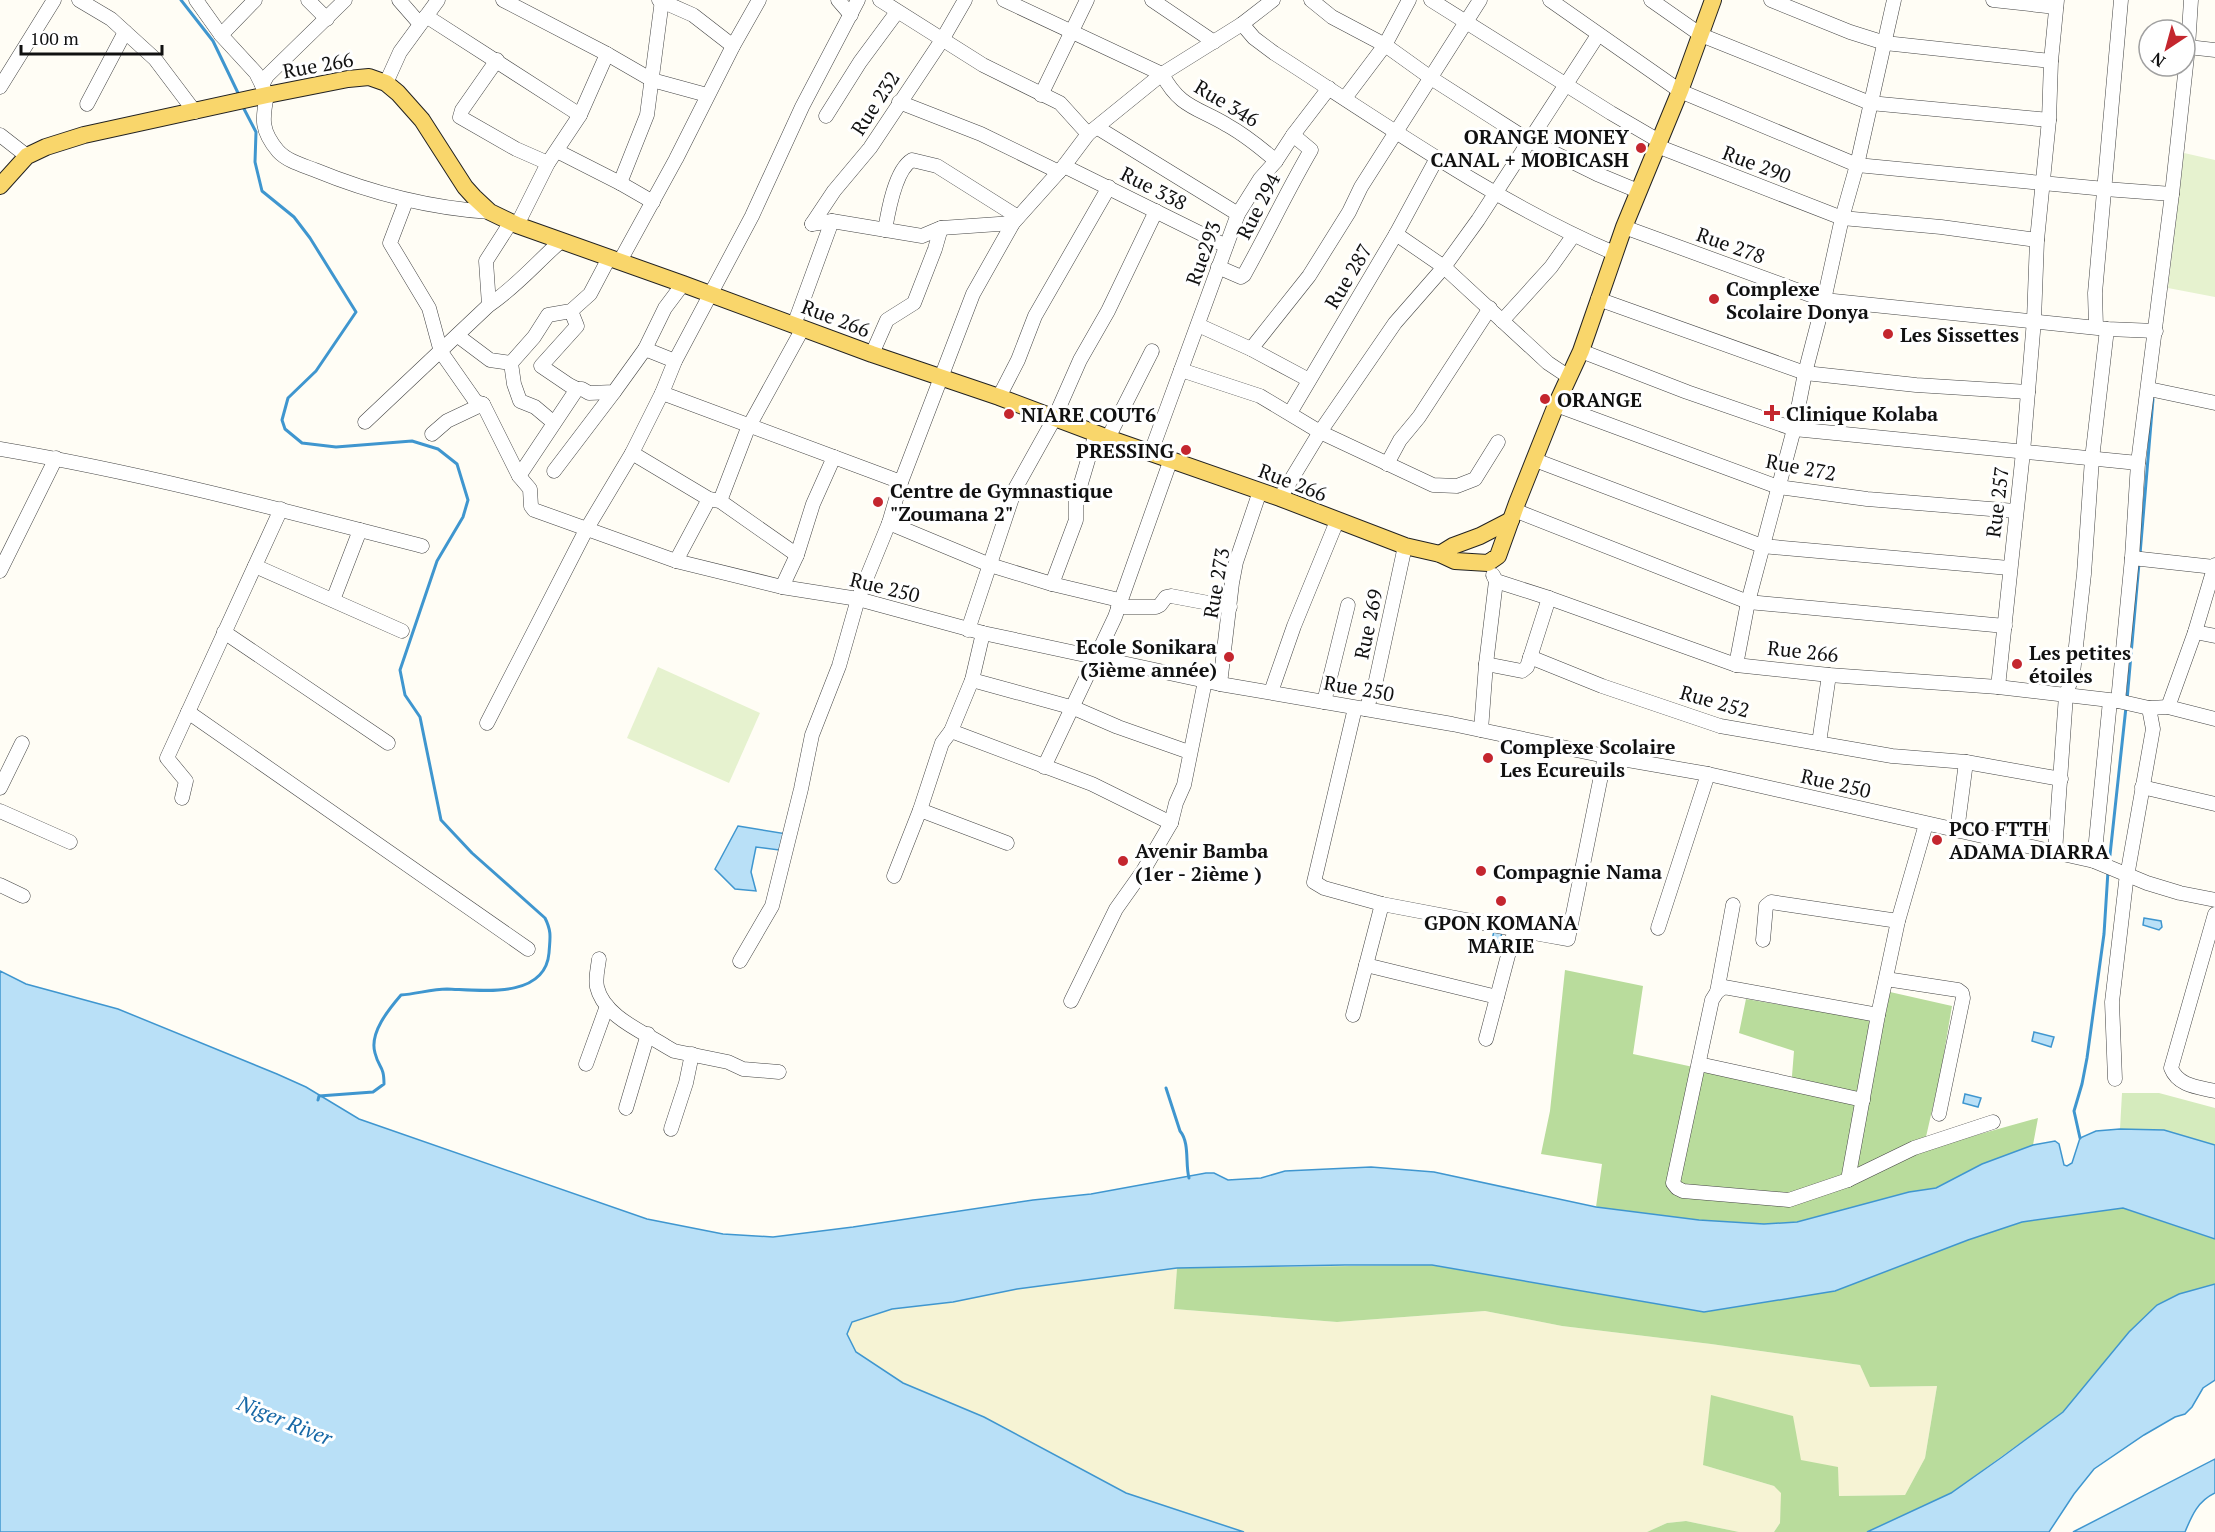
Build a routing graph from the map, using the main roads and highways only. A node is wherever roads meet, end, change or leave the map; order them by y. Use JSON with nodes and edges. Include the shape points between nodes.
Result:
{"nodes":[{"id":1,"x":1713,"y":0,"type":"edge"},
{"id":2,"x":0,"y":186,"type":"edge"},
{"id":3,"x":1513,"y":515,"type":"junction"},
{"id":4,"x":1433,"y":554,"type":"junction"}],
"edges":[{"from":1,"to":3,"type":"main road","via":[[1624,227],[1581,351]]},
{"from":2,"to":4,"type":"main road","name":"Rue 266","via":[[27,156],[84,135],[201,110],[264,90],[369,77],[386,83],[422,120],[465,188],[490,212],[514,223]]},
{"from":3,"to":4,"type":"main road"},
{"from":3,"to":4,"type":"main road","name":"Rue 266","via":[[1498,556],[1488,563],[1455,561]]}]}
